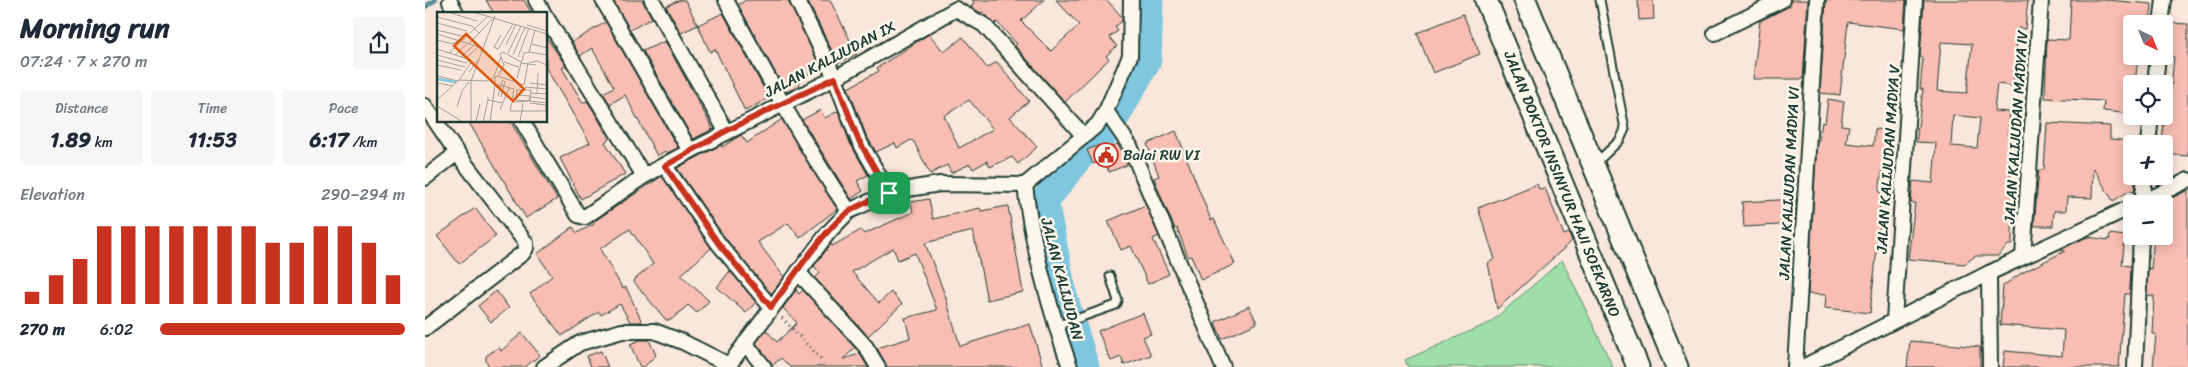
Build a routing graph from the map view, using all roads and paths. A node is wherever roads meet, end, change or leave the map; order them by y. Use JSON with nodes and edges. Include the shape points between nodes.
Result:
{"nodes":[{"id":1,"x":536,"y":0,"type":"edge"},
{"id":2,"x":603,"y":0,"type":"edge"},
{"id":3,"x":652,"y":0,"type":"edge"},
{"id":4,"x":726,"y":0,"type":"edge"},
{"id":5,"x":797,"y":0,"type":"edge"},
{"id":6,"x":1131,"y":0,"type":"edge"},
{"id":7,"x":1486,"y":0,"type":"edge"},
{"id":8,"x":1525,"y":0,"type":"edge"},
{"id":9,"x":1600,"y":0,"type":"edge"},
{"id":10,"x":1782,"y":0,"type":"edge"},
{"id":11,"x":1817,"y":0,"type":"edge"},
{"id":12,"x":1915,"y":0,"type":"edge"},
{"id":13,"x":2041,"y":0,"type":"edge"},
{"id":14,"x":2164,"y":0,"type":"edge"},
{"id":15,"x":954,"y":5,"type":"edge"},
{"id":16,"x":543,"y":12,"type":"edge"},
{"id":17,"x":2162,"y":15,"type":"edge"},
{"id":18,"x":547,"y":18,"type":"edge"},
{"id":19,"x":1715,"y":33,"type":"dead end"},
{"id":20,"x":835,"y":78,"type":"junction"},
{"id":21,"x":781,"y":104,"type":"junction"},
{"id":22,"x":425,"y":106,"type":"edge"},
{"id":23,"x":1113,"y":119,"type":"junction"},
{"id":24,"x":523,"y":122,"type":"edge"},
{"id":25,"x":726,"y":131,"type":"junction"},
{"id":26,"x":1084,"y":136,"type":"junction"},
{"id":27,"x":690,"y":151,"type":"junction"},
{"id":28,"x":457,"y":153,"type":"junction"},
{"id":29,"x":665,"y":166,"type":"junction"},
{"id":30,"x":1593,"y":166,"type":"junction"},
{"id":31,"x":644,"y":176,"type":"junction"},
{"id":32,"x":425,"y":178,"type":"edge"},
{"id":33,"x":2188,"y":180,"type":"edge"},
{"id":34,"x":1025,"y":185,"type":"junction"},
{"id":35,"x":889,"y":193,"type":"junction"},
{"id":36,"x":2157,"y":195,"type":"edge"},
{"id":37,"x":849,"y":211,"type":"junction"},
{"id":38,"x":2123,"y":211,"type":"edge"},
{"id":39,"x":2141,"y":245,"type":"edge"},
{"id":40,"x":2023,"y":257,"type":"junction"},
{"id":41,"x":798,"y":272,"type":"junction"},
{"id":42,"x":1989,"y":273,"type":"junction"},
{"id":43,"x":1110,"y":276,"type":"dead end"},
{"id":44,"x":771,"y":307,"type":"junction"},
{"id":45,"x":1894,"y":320,"type":"junction"},
{"id":46,"x":1060,"y":325,"type":"junction"},
{"id":47,"x":425,"y":328,"type":"edge"},
{"id":48,"x":745,"y":343,"type":"junction"},
{"id":49,"x":821,"y":359,"type":"dead end"},
{"id":50,"x":728,"y":366,"type":"edge"},
{"id":51,"x":544,"y":367,"type":"edge"},
{"id":52,"x":764,"y":367,"type":"edge"},
{"id":53,"x":878,"y":367,"type":"edge"},
{"id":54,"x":1070,"y":367,"type":"edge"},
{"id":55,"x":1223,"y":367,"type":"edge"},
{"id":56,"x":1638,"y":367,"type":"edge"},
{"id":57,"x":1677,"y":367,"type":"edge"},
{"id":58,"x":1795,"y":367,"type":"edge"},
{"id":59,"x":1803,"y":367,"type":"edge"},
{"id":60,"x":1991,"y":367,"type":"edge"},
{"id":61,"x":2135,"y":367,"type":"edge"}],
"edges":[{"from":1,"to":16,"type":"street"},
{"from":2,"to":27,"type":"street"},
{"from":3,"to":25,"type":"street"},
{"from":4,"to":21,"type":"street"},
{"from":5,"to":20,"type":"street"},
{"from":6,"to":23,"type":"street","via":[[1130,56]]},
{"from":7,"to":56,"type":"main road","name":"JALAN DOKTOR INSINYUR HAJI SOEKARNO"},
{"from":8,"to":30,"type":"main road"},
{"from":9,"to":30,"type":"lane","via":[[1625,130],[1620,140]]},
{"from":10,"to":19,"type":"street"},
{"from":11,"to":58,"type":"street","name":"JALAN KALIJUDAN MADYA VI"},
{"from":12,"to":45,"type":"street","name":"JALAN KALIJUDAN MADYA V"},
{"from":13,"to":40,"type":"street","name":"JALAN KALIJUDAN MADYA IV"},
{"from":14,"to":17,"type":"street"},
{"from":15,"to":20,"type":"street","name":"JALAN KALIJUDAN IX"},
{"from":15,"to":26,"type":"street","name":"JALAN KALIJUDAN IX","via":[[984,25]]},
{"from":18,"to":31,"type":"street"},
{"from":20,"to":21,"type":"street","name":"JALAN KALIJUDAN IX"},
{"from":20,"to":35,"type":"street","via":[[858,139]]},
{"from":21,"to":25,"type":"street","name":"JALAN KALIJUDAN IX"},
{"from":21,"to":37,"type":"street"},
{"from":22,"to":28,"type":"street"},
{"from":23,"to":26,"type":"street","via":[[1098,124]]},
{"from":23,"to":55,"type":"street","via":[[1131,146]]},
{"from":24,"to":31,"type":"street","name":"JALAN KALIJUDAN IX","via":[[581,217]]},
{"from":25,"to":27,"type":"street","name":"JALAN KALIJUDAN IX"},
{"from":26,"to":34,"type":"street"},
{"from":27,"to":29,"type":"street","name":"JALAN KALIJUDAN IX"},
{"from":28,"to":32,"type":"street"},
{"from":28,"to":47,"type":"street","via":[[525,242],[526,248]]},
{"from":29,"to":31,"type":"street","name":"JALAN KALIJUDAN IX"},
{"from":29,"to":44,"type":"street","via":[[718,243]]},
{"from":30,"to":57,"type":"main road"},
{"from":33,"to":36,"type":"street"},
{"from":34,"to":35,"type":"street","via":[[941,184]]},
{"from":34,"to":46,"type":"street","name":"JALAN KALIJUDAN","via":[[1035,252]]},
{"from":35,"to":37,"type":"street"},
{"from":37,"to":41,"type":"street"},
{"from":38,"to":40,"type":"street"},
{"from":39,"to":61,"type":"street"},
{"from":40,"to":42,"type":"street"},
{"from":41,"to":44,"type":"street"},
{"from":41,"to":53,"type":"street","via":[[861,341]]},
{"from":42,"to":45,"type":"street"},
{"from":42,"to":60,"type":"street"},
{"from":43,"to":46,"type":"lane","via":[[1118,304]]},
{"from":44,"to":48,"type":"street"},
{"from":44,"to":49,"type":"path"},
{"from":45,"to":59,"type":"street"},
{"from":46,"to":54,"type":"street","name":"JALAN KALIJUDAN"},
{"from":48,"to":50,"type":"street"},
{"from":48,"to":52,"type":"street"},
{"from":50,"to":51,"type":"street","via":[[654,331],[622,331],[580,343]]}]}
